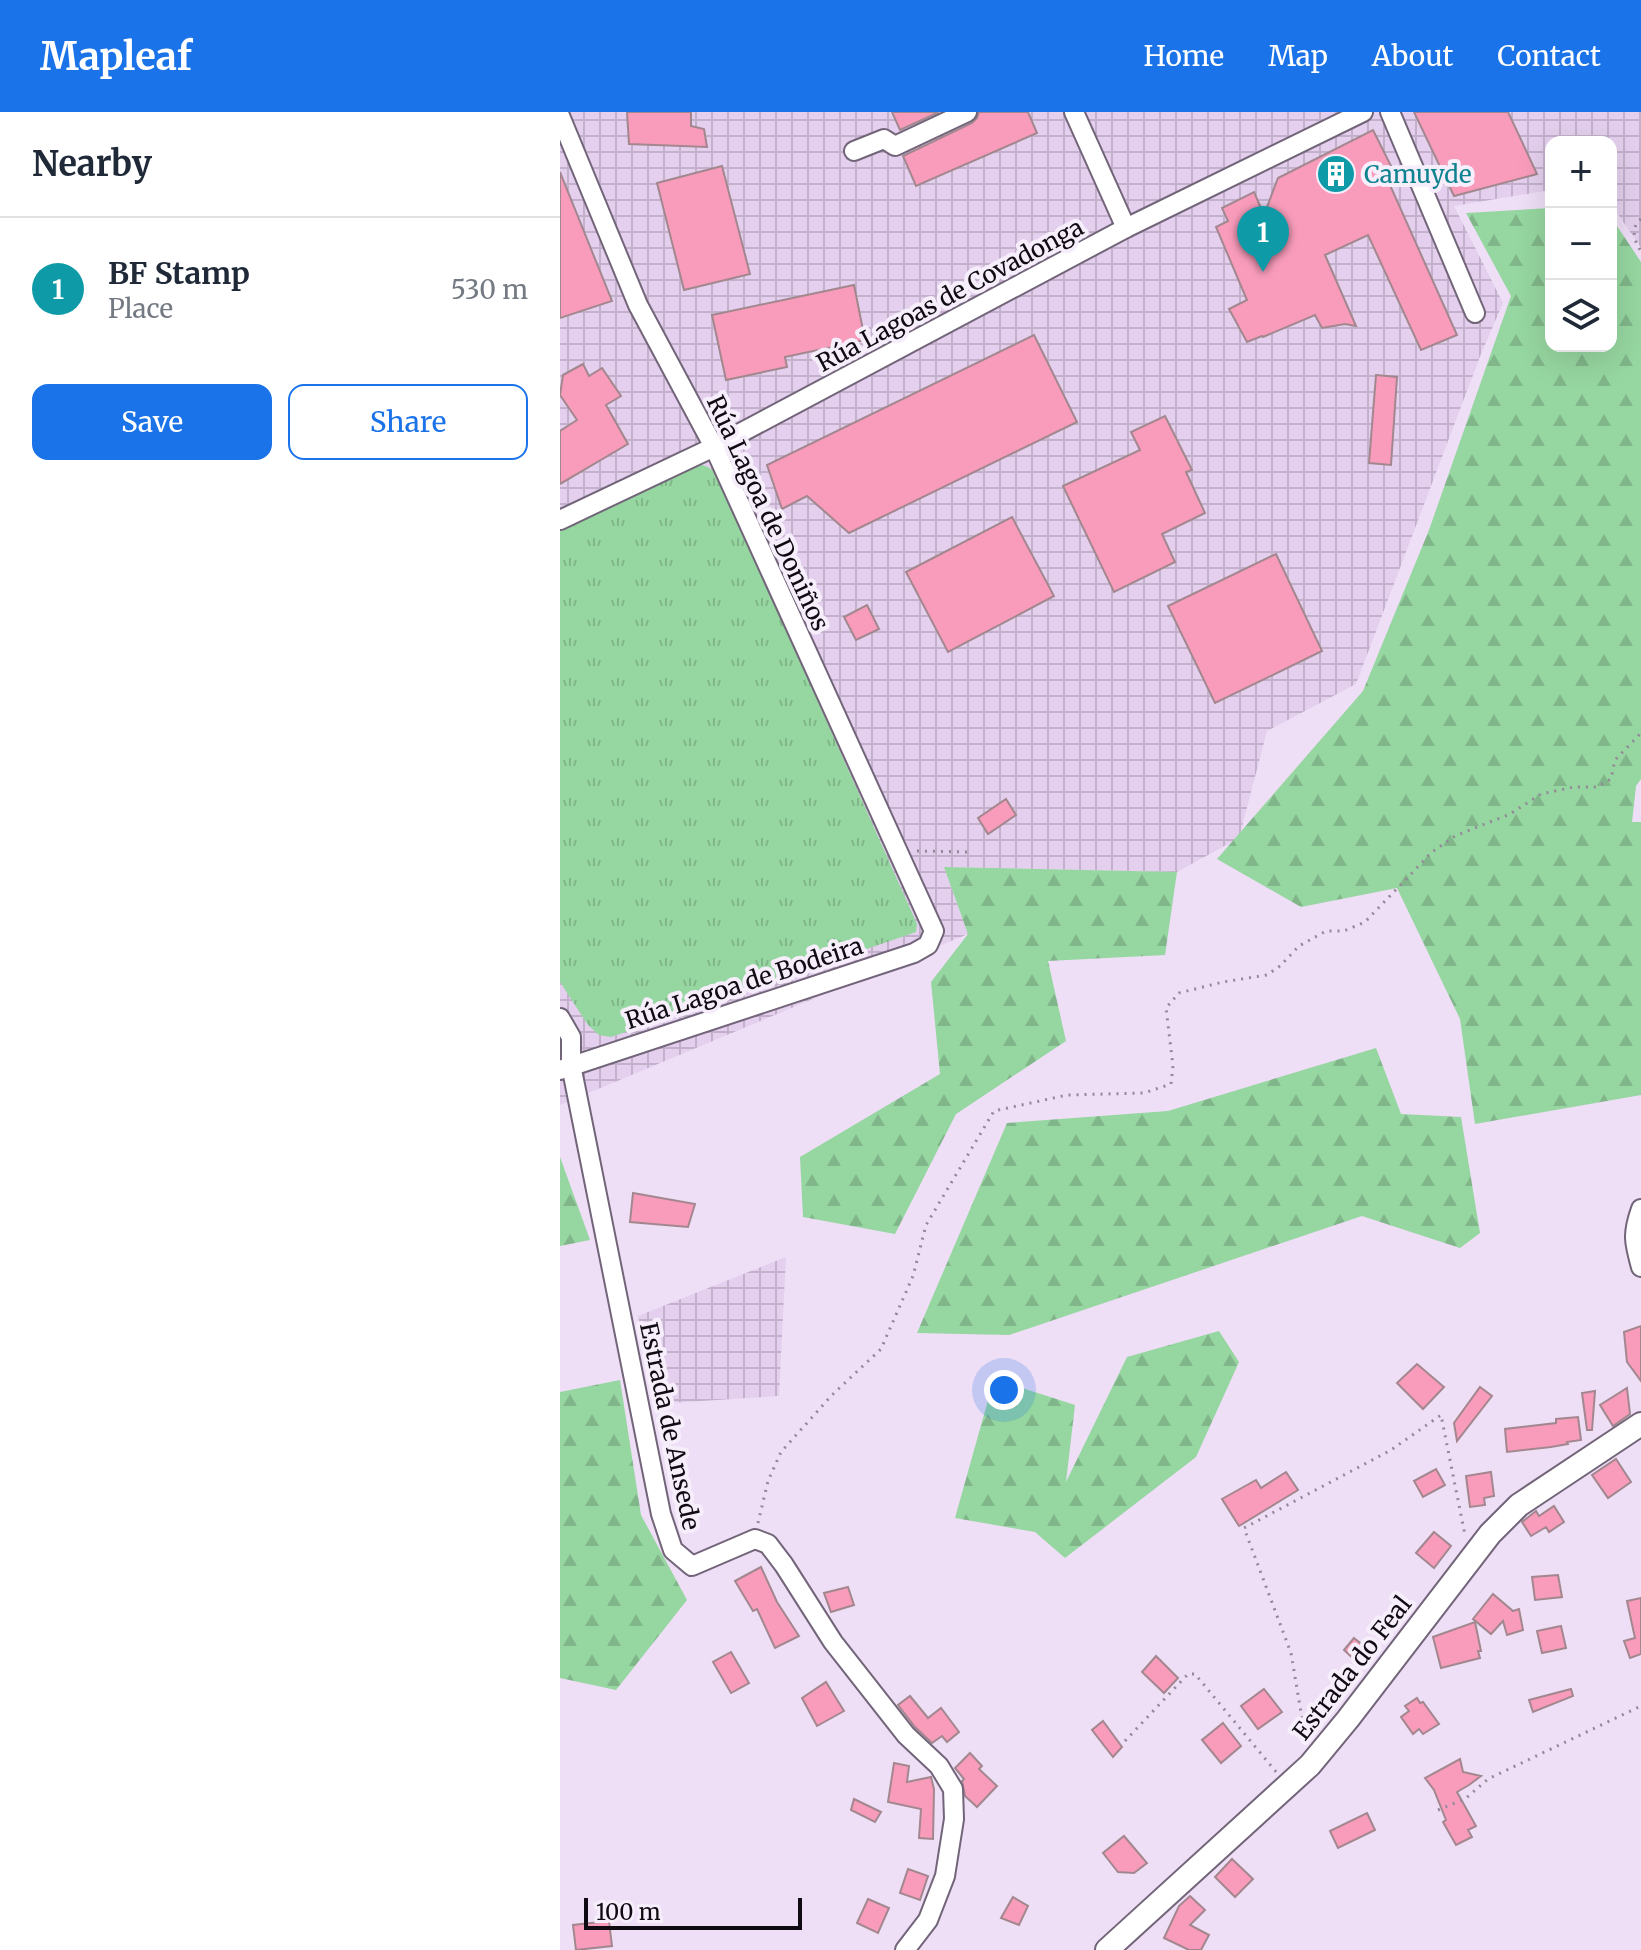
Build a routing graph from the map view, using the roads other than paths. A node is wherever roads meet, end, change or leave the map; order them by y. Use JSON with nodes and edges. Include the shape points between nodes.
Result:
{"nodes":[{"id":1,"x":967,"y":112,"type":"edge"},
{"id":2,"x":1074,"y":112,"type":"edge"},
{"id":3,"x":1363,"y":112,"type":"edge"},
{"id":4,"x":1390,"y":112,"type":"edge"},
{"id":5,"x":560,"y":116,"type":"edge"},
{"id":6,"x":854,"y":151,"type":"dead end"},
{"id":7,"x":1126,"y":228,"type":"junction"},
{"id":8,"x":1475,"y":313,"type":"dead end"},
{"id":9,"x":714,"y":447,"type":"junction"},
{"id":10,"x":560,"y":520,"type":"edge"},
{"id":11,"x":934,"y":931,"type":"joint"},
{"id":12,"x":560,"y":1018,"type":"edge"},
{"id":13,"x":565,"y":1068,"type":"edge"},
{"id":14,"x":1641,"y":1209,"type":"edge"},
{"id":15,"x":1641,"y":1267,"type":"edge"},
{"id":16,"x":1641,"y":1424,"type":"edge"},
{"id":17,"x":905,"y":1950,"type":"edge"},
{"id":18,"x":1107,"y":1950,"type":"edge"}],
"edges":[{"from":1,"to":6,"type":"street","via":[[895,146],[884,139]]},
{"from":2,"to":7,"type":"street"},
{"from":3,"to":7,"type":"street","name":"Rúa Lagoas de Covadonga"},
{"from":4,"to":8,"type":"street"},
{"from":5,"to":9,"type":"street","name":"Rúa Lagoa de Doniños","via":[[638,305]]},
{"from":7,"to":9,"type":"street","name":"Rúa Lagoas de Covadonga"},
{"from":9,"to":10,"type":"street","name":"Rúa Lagoas de Covadonga"},
{"from":9,"to":11,"type":"street","name":"Rúa Lagoa de Doniños"},
{"from":11,"to":13,"type":"street","name":"Rúa Lagoa de Bodeira","via":[[928,945],[914,953]]},
{"from":12,"to":13,"type":"street","name":"Estrada de Ansede","via":[[571,1037]]},
{"from":13,"to":17,"type":"street","name":"Estrada de Ansede","via":[[673,1550],[692,1566],[755,1539],[768,1544],[833,1642],[953,1789],[945,1876],[928,1920]]},
{"from":14,"to":15,"type":"street","via":[[1634,1242]]},
{"from":16,"to":18,"type":"main road","name":"Estrada do Feal","via":[[1519,1505],[1470,1558],[1310,1765]]}]}
